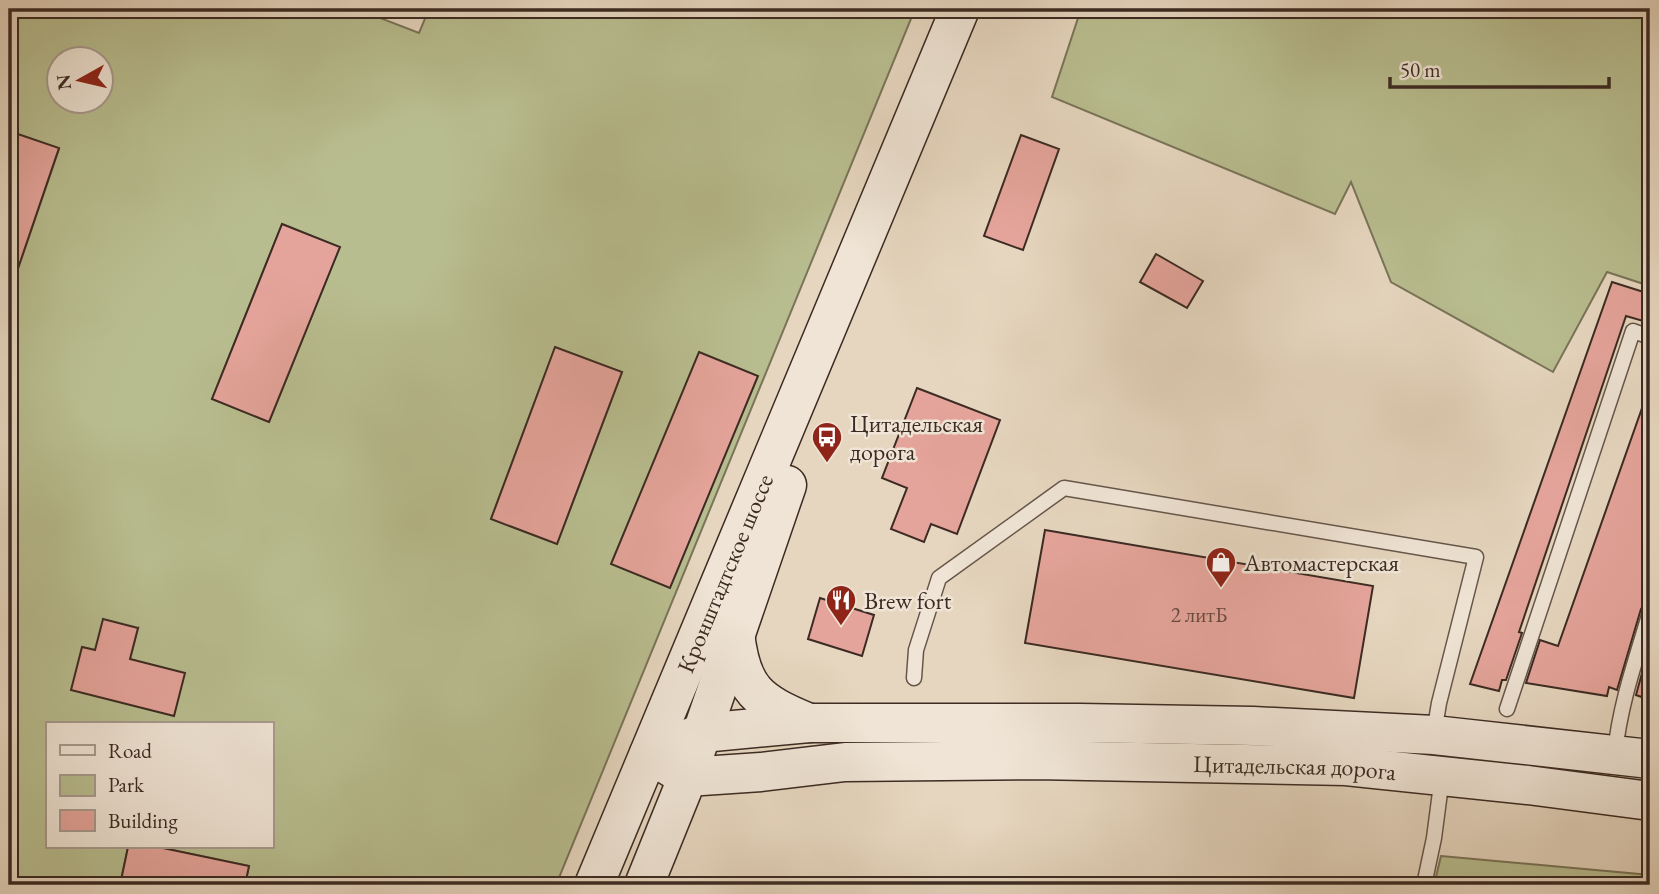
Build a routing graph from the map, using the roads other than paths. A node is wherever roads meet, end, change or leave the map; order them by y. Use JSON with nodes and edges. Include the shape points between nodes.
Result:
{"nodes":[{"id":1,"x":960,"y":9,"type":"edge"},
{"id":2,"x":855,"y":262,"type":"junction"},
{"id":3,"x":1650,"y":337,"type":"edge"},
{"id":4,"x":1650,"y":612,"type":"edge"},
{"id":5,"x":736,"y":633,"type":"junction"},
{"id":6,"x":914,"y":678,"type":"dead end"},
{"id":7,"x":1507,"y":709,"type":"dead end"},
{"id":8,"x":809,"y":723,"type":"junction"},
{"id":9,"x":702,"y":733,"type":"junction"},
{"id":10,"x":1434,"y":735,"type":"junction"},
{"id":11,"x":649,"y":754,"type":"junction"},
{"id":12,"x":1633,"y":757,"type":"edge"},
{"id":13,"x":1442,"y":776,"type":"junction"},
{"id":14,"x":687,"y":777,"type":"junction"},
{"id":15,"x":1650,"y":801,"type":"edge"},
{"id":16,"x":594,"y":885,"type":"edge"},
{"id":17,"x":644,"y":885,"type":"edge"},
{"id":18,"x":1424,"y":885,"type":"edge"}],
"edges":[{"from":1,"to":2,"type":"street","name":"Кронштадтское шоссе"},
{"from":2,"to":5,"type":"street","name":"Кронштадтское шоссе","via":[[813,406]]},
{"from":2,"to":11,"type":"street","name":"Кронштадтское шоссе"},
{"from":3,"to":7,"type":"lane","via":[[1633,331]]},
{"from":4,"to":12,"type":"lane","via":[[1618,720]]},
{"from":5,"to":8,"type":"street","via":[[738,657],[751,689],[772,707]]},
{"from":5,"to":9,"type":"street","name":"Кронштадтское шоссе"},
{"from":6,"to":10,"type":"lane","via":[[916,650],[939,578],[1064,488],[1476,558]]},
{"from":8,"to":9,"type":"street","name":"Цитадельская дорога"},
{"from":8,"to":10,"type":"street","name":"Цитадельская дорога","via":[[1240,726]]},
{"from":9,"to":11,"type":"street","name":"Цитадельская дорога"},
{"from":9,"to":14,"type":"street","name":"Кронштадтское шоссе"},
{"from":10,"to":12,"type":"street","name":"Цитадельская дорога"},
{"from":11,"to":14,"type":"street"},
{"from":11,"to":16,"type":"street","name":"Кронштадтское шоссе"},
{"from":13,"to":14,"type":"street","name":"Цитадельская дорога","via":[[1346,766],[1035,760],[845,762]]},
{"from":13,"to":15,"type":"street","name":"Цитадельская дорога"},
{"from":13,"to":18,"type":"lane"},
{"from":14,"to":17,"type":"street","name":"Кронштадтское шоссе"}]}
